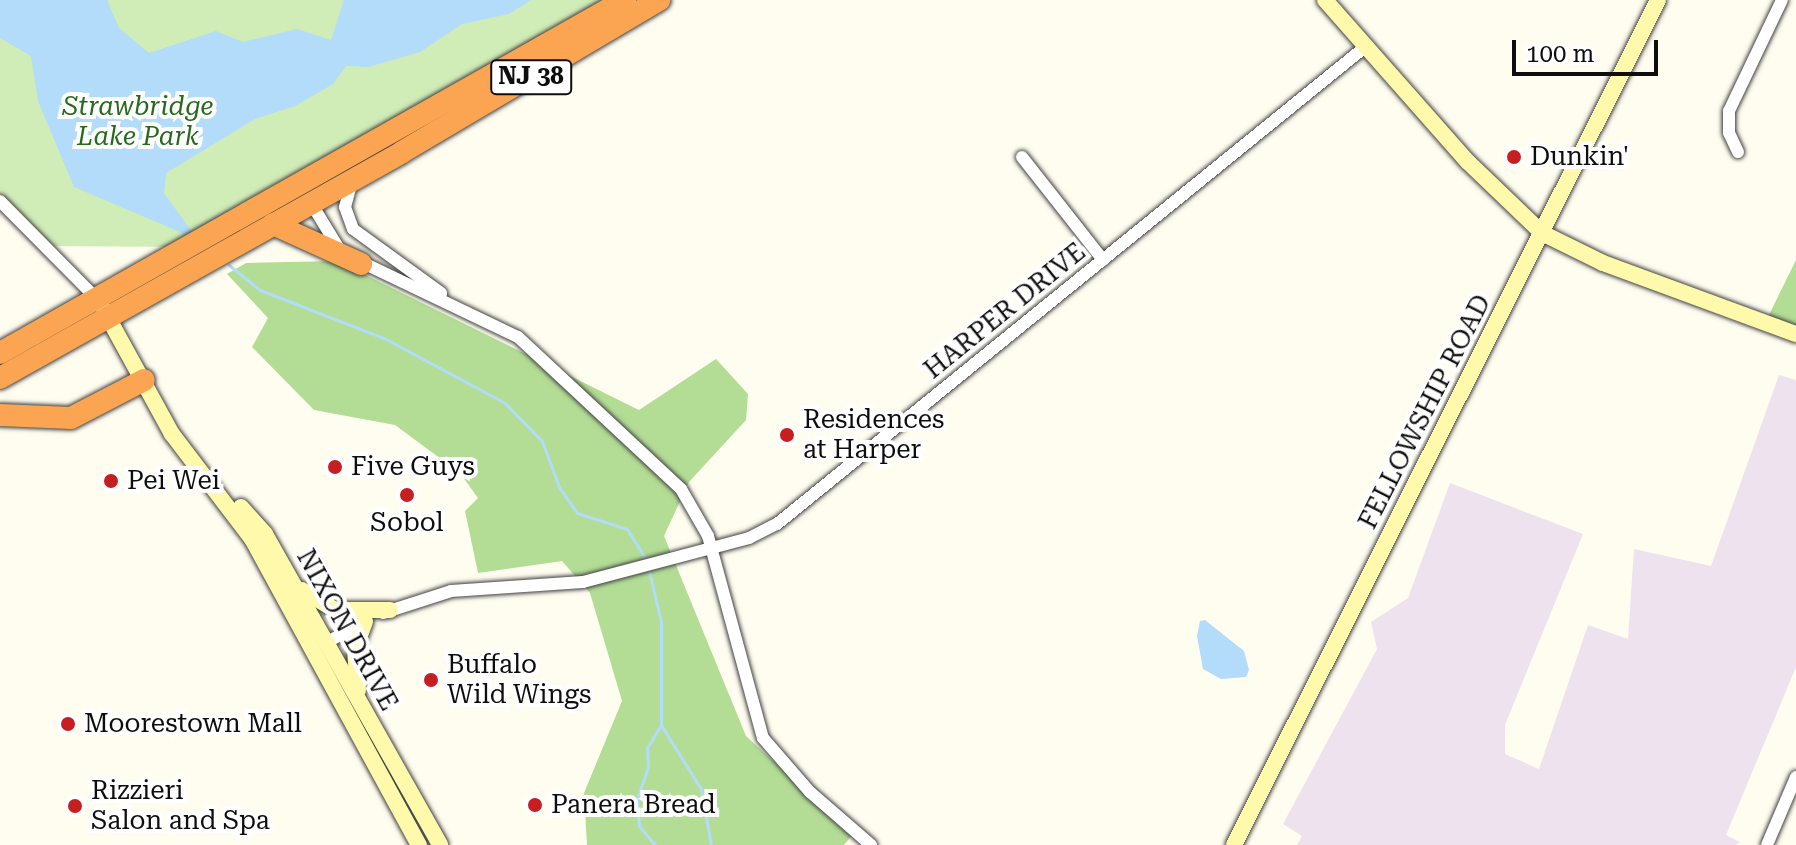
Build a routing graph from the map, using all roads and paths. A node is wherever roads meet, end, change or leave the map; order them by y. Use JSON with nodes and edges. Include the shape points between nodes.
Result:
{"nodes":[{"id":1,"x":625,"y":0,"type":"edge"},
{"id":2,"x":659,"y":0,"type":"edge"},
{"id":3,"x":1325,"y":0,"type":"edge"},
{"id":4,"x":1658,"y":0,"type":"edge"},
{"id":5,"x":1782,"y":0,"type":"edge"},
{"id":6,"x":1365,"y":47,"type":"junction"},
{"id":7,"x":371,"y":145,"type":"junction"},
{"id":8,"x":1738,"y":152,"type":"dead end"},
{"id":9,"x":1022,"y":157,"type":"dead end"},
{"id":10,"x":352,"y":181,"type":"junction"},
{"id":11,"x":311,"y":203,"type":"junction"},
{"id":12,"x":3,"y":208,"type":"edge"},
{"id":13,"x":273,"y":224,"type":"junction"},
{"id":14,"x":1542,"y":233,"type":"junction"},
{"id":15,"x":1103,"y":260,"type":"junction"},
{"id":16,"x":361,"y":264,"type":"junction"},
{"id":17,"x":460,"y":306,"type":"junction"},
{"id":18,"x":103,"y":308,"type":"junction"},
{"id":19,"x":1796,"y":334,"type":"edge"},
{"id":20,"x":0,"y":353,"type":"edge"},
{"id":21,"x":0,"y":378,"type":"edge"},
{"id":22,"x":144,"y":380,"type":"junction"},
{"id":23,"x":0,"y":415,"type":"edge"},
{"id":24,"x":188,"y":457,"type":"junction"},
{"id":25,"x":711,"y":548,"type":"junction"},
{"id":26,"x":289,"y":575,"type":"junction"},
{"id":27,"x":390,"y":610,"type":"junction"},
{"id":28,"x":365,"y":622,"type":"junction"},
{"id":29,"x":318,"y":645,"type":"junction"},
{"id":30,"x":361,"y":704,"type":"junction"},
{"id":31,"x":1796,"y":777,"type":"edge"},
{"id":32,"x":419,"y":845,"type":"edge"},
{"id":33,"x":440,"y":845,"type":"edge"},
{"id":34,"x":871,"y":845,"type":"edge"},
{"id":35,"x":1234,"y":845,"type":"edge"},
{"id":36,"x":1767,"y":845,"type":"edge"}],
"edges":[{"from":1,"to":7,"type":"highway","number":"NJ 38"},
{"from":2,"to":10,"type":"highway","number":"NJ 38"},
{"from":3,"to":6,"type":"street"},
{"from":4,"to":14,"type":"street","name":"FELLOWSHIP ROAD"},
{"from":5,"to":8,"type":"street","via":[[1729,111],[1729,133]]},
{"from":6,"to":14,"type":"street","via":[[1467,161]]},
{"from":6,"to":15,"type":"street","name":"HARPER DRIVE"},
{"from":7,"to":11,"type":"highway","via":[[320,184]]},
{"from":7,"to":18,"type":"highway","number":"NJ 38"},
{"from":9,"to":15,"type":"street"},
{"from":10,"to":11,"type":"highway","number":"NJ 38"},
{"from":10,"to":17,"type":"street","via":[[345,207],[353,229]]},
{"from":11,"to":13,"type":"highway","number":"NJ 38"},
{"from":11,"to":16,"type":"street","via":[[331,240]]},
{"from":12,"to":18,"type":"street","name":"NIXON DRIVE"},
{"from":13,"to":16,"type":"highway"},
{"from":13,"to":18,"type":"highway","number":"NJ 38"},
{"from":14,"to":19,"type":"street","via":[[1603,263]]},
{"from":14,"to":35,"type":"street","name":"FELLOWSHIP ROAD"},
{"from":15,"to":25,"type":"street","name":"HARPER DRIVE","via":[[777,524]]},
{"from":16,"to":17,"type":"street"},
{"from":17,"to":25,"type":"street","via":[[518,337],[576,386],[681,489]]},
{"from":18,"to":20,"type":"highway","number":"NJ 38"},
{"from":18,"to":21,"type":"highway","number":"NJ 38"},
{"from":18,"to":22,"type":"street","name":"NIXON DRIVE"},
{"from":22,"to":23,"type":"highway","via":[[71,418]]},
{"from":22,"to":24,"type":"street","name":"NIXON DRIVE"},
{"from":24,"to":26,"type":"street","name":"NIXON DRIVE","via":[[265,534]]},
{"from":24,"to":29,"type":"street","name":"NIXON DRIVE","via":[[252,539]]},
{"from":25,"to":27,"type":"street","name":"HARPER DRIVE","via":[[583,582],[451,591]]},
{"from":25,"to":34,"type":"street","via":[[763,738],[810,792]]},
{"from":26,"to":27,"type":"street","via":[[312,599],[335,610]]},
{"from":26,"to":29,"type":"street","name":"NIXON DRIVE"},
{"from":27,"to":28,"type":"street","name":"HARPER DRIVE"},
{"from":28,"to":29,"type":"street","name":"HARPER DRIVE"},
{"from":28,"to":30,"type":"street","via":[[354,664]]},
{"from":29,"to":30,"type":"street","name":"NIXON DRIVE"},
{"from":29,"to":32,"type":"street","name":"NIXON DRIVE"},
{"from":30,"to":33,"type":"street","name":"NIXON DRIVE"},
{"from":31,"to":36,"type":"street"}]}
